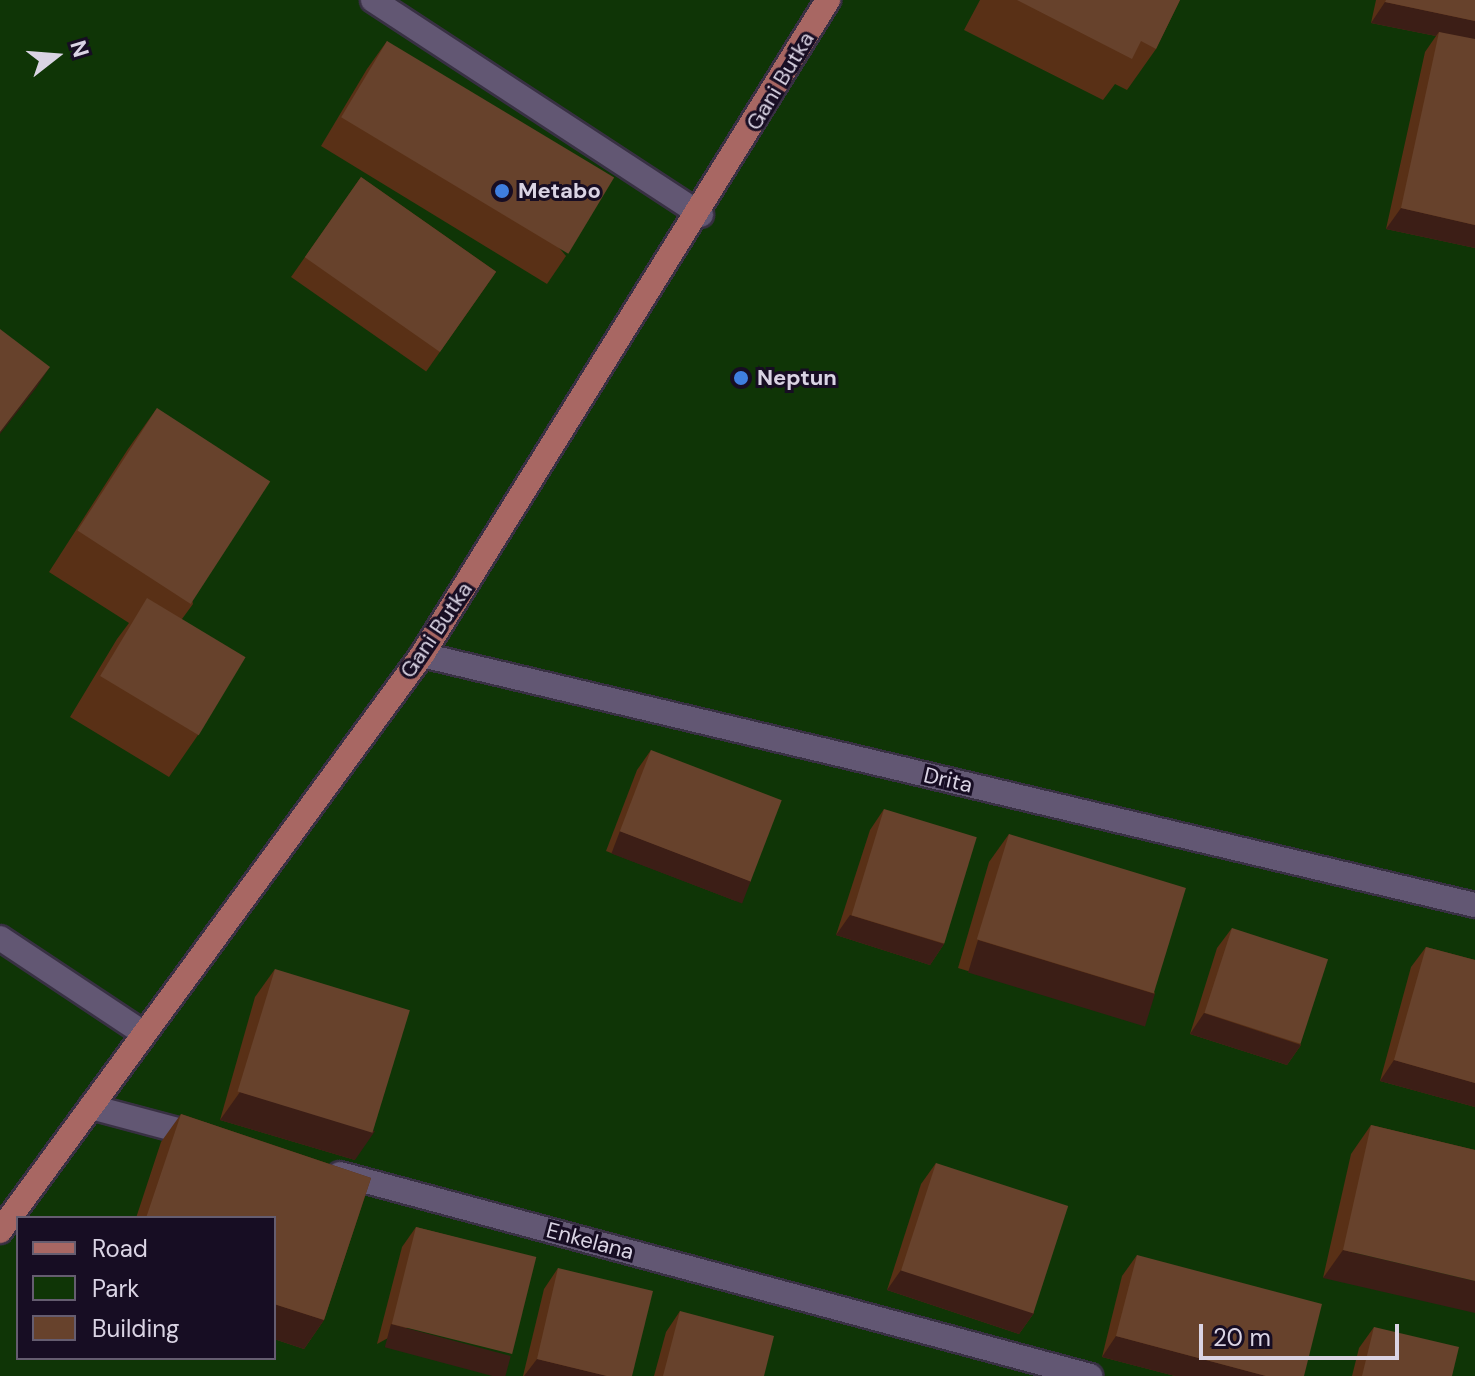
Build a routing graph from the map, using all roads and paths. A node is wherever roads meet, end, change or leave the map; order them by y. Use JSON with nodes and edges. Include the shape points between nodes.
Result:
{"nodes":[{"id":1,"x":373,"y":0,"type":"edge"},
{"id":2,"x":828,"y":0,"type":"edge"},
{"id":3,"x":701,"y":215,"type":"junction"},
{"id":4,"x":422,"y":655,"type":"junction"},
{"id":5,"x":1475,"y":905,"type":"edge"},
{"id":6,"x":0,"y":938,"type":"edge"},
{"id":7,"x":143,"y":1033,"type":"junction"},
{"id":8,"x":91,"y":1107,"type":"junction"},
{"id":9,"x":229,"y":1144,"type":"edge"},
{"id":10,"x":321,"y":1169,"type":"edge"},
{"id":11,"x":0,"y":1231,"type":"edge"},
{"id":12,"x":1090,"y":1376,"type":"edge"}],
"edges":[{"from":1,"to":3,"type":"street"},
{"from":2,"to":3,"type":"main road","name":"Gani Butka"},
{"from":3,"to":4,"type":"main road","name":"Gani Butka"},
{"from":4,"to":5,"type":"street","name":"Drita"},
{"from":4,"to":7,"type":"main road","name":"Gani Butka"},
{"from":6,"to":7,"type":"street"},
{"from":7,"to":8,"type":"main road","name":"Gani Butka"},
{"from":8,"to":9,"type":"street"},
{"from":8,"to":11,"type":"main road","name":"Gani Butka"},
{"from":10,"to":12,"type":"street","name":"Enkelana"}]}
